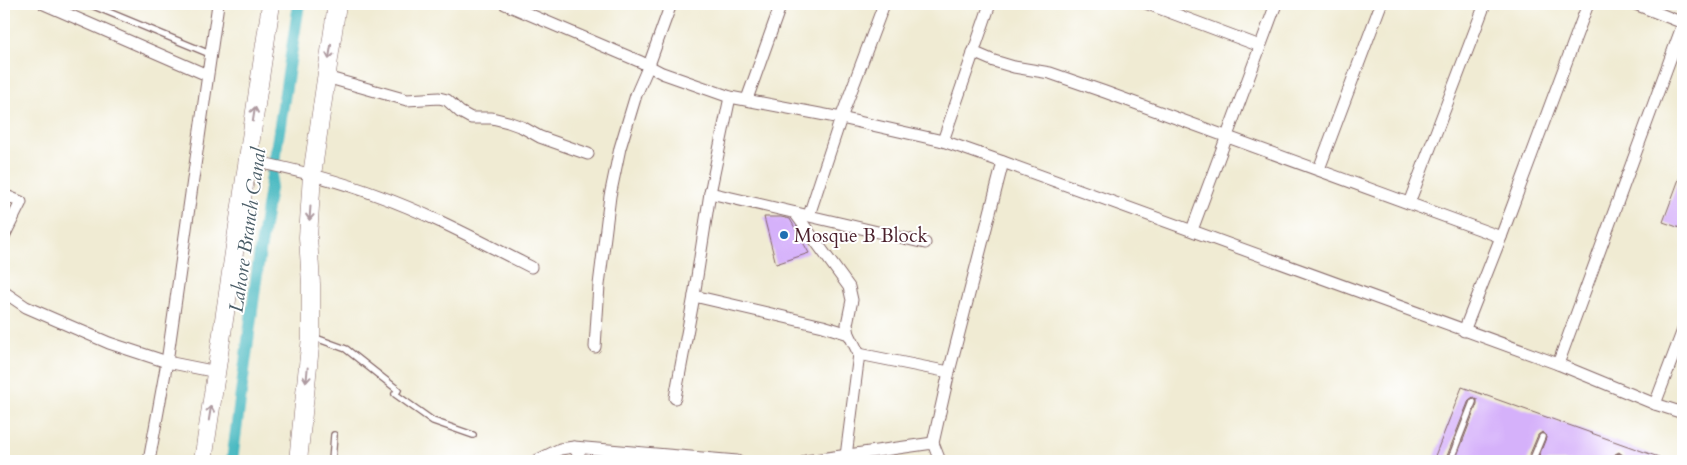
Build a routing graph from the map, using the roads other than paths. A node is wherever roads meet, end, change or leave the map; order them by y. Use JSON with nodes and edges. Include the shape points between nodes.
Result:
{"nodes":[{"id":1,"x":44,"y":4,"type":"edge"},
{"id":2,"x":89,"y":4,"type":"edge"},
{"id":3,"x":218,"y":4,"type":"edge"},
{"id":4,"x":271,"y":4,"type":"edge"},
{"id":5,"x":337,"y":4,"type":"edge"},
{"id":6,"x":505,"y":4,"type":"edge"},
{"id":7,"x":671,"y":4,"type":"edge"},
{"id":8,"x":781,"y":4,"type":"edge"},
{"id":9,"x":884,"y":4,"type":"edge"},
{"id":10,"x":990,"y":4,"type":"edge"},
{"id":11,"x":1148,"y":4,"type":"edge"},
{"id":12,"x":1276,"y":4,"type":"edge"},
{"id":13,"x":1381,"y":4,"type":"edge"},
{"id":14,"x":1485,"y":4,"type":"edge"},
{"id":15,"x":1588,"y":4,"type":"edge"},
{"id":16,"x":1635,"y":4,"type":"edge"},
{"id":17,"x":1683,"y":23,"type":"edge"},
{"id":18,"x":1260,"y":46,"type":"junction"},
{"id":19,"x":972,"y":52,"type":"junction"},
{"id":20,"x":210,"y":54,"type":"junction"},
{"id":21,"x":649,"y":65,"type":"junction"},
{"id":22,"x":207,"y":75,"type":"junction"},
{"id":23,"x":326,"y":77,"type":"junction"},
{"id":24,"x":730,"y":96,"type":"junction"},
{"id":25,"x":747,"y":99,"type":"junction"},
{"id":26,"x":841,"y":118,"type":"junction"},
{"id":27,"x":1228,"y":136,"type":"junction"},
{"id":28,"x":943,"y":141,"type":"junction"},
{"id":29,"x":588,"y":154,"type":"dead end"},
{"id":30,"x":255,"y":162,"type":"junction"},
{"id":31,"x":1004,"y":162,"type":"junction"},
{"id":32,"x":1318,"y":169,"type":"junction"},
{"id":33,"x":312,"y":175,"type":"junction"},
{"id":34,"x":710,"y":193,"type":"junction"},
{"id":35,"x":4,"y":194,"type":"edge"},
{"id":36,"x":1410,"y":202,"type":"junction"},
{"id":37,"x":795,"y":213,"type":"junction"},
{"id":38,"x":809,"y":215,"type":"junction"},
{"id":39,"x":1192,"y":230,"type":"junction"},
{"id":40,"x":4,"y":236,"type":"edge"},
{"id":41,"x":1501,"y":237,"type":"junction"},
{"id":42,"x":925,"y":243,"type":"dead end"},
{"id":43,"x":531,"y":267,"type":"dead end"},
{"id":44,"x":4,"y":292,"type":"edge"},
{"id":45,"x":694,"y":296,"type":"junction"},
{"id":46,"x":1683,"y":330,"type":"edge"},
{"id":47,"x":1464,"y":331,"type":"junction"},
{"id":48,"x":849,"y":334,"type":"junction"},
{"id":49,"x":311,"y":337,"type":"junction"},
{"id":50,"x":595,"y":347,"type":"dead end"},
{"id":51,"x":859,"y":354,"type":"junction"},
{"id":52,"x":167,"y":362,"type":"junction"},
{"id":53,"x":1558,"y":364,"type":"junction"},
{"id":54,"x":216,"y":372,"type":"junction"},
{"id":55,"x":949,"y":372,"type":"junction"},
{"id":56,"x":675,"y":398,"type":"dead end"},
{"id":57,"x":1473,"y":402,"type":"dead end"},
{"id":58,"x":1655,"y":404,"type":"junction"},
{"id":59,"x":1683,"y":413,"type":"edge"},
{"id":60,"x":334,"y":435,"type":"dead end"},
{"id":61,"x":473,"y":435,"type":"dead end"},
{"id":62,"x":1542,"y":437,"type":"dead end"},
{"id":63,"x":933,"y":443,"type":"junction"},
{"id":64,"x":574,"y":447,"type":"junction"},
{"id":65,"x":846,"y":456,"type":"junction"},
{"id":66,"x":864,"y":457,"type":"edge"},
{"id":67,"x":149,"y":461,"type":"edge"},
{"id":68,"x":203,"y":461,"type":"edge"},
{"id":69,"x":298,"y":461,"type":"edge"},
{"id":70,"x":332,"y":461,"type":"edge"},
{"id":71,"x":536,"y":461,"type":"edge"},
{"id":72,"x":582,"y":461,"type":"edge"},
{"id":73,"x":737,"y":461,"type":"edge"},
{"id":74,"x":806,"y":461,"type":"edge"},
{"id":75,"x":940,"y":461,"type":"edge"},
{"id":76,"x":1450,"y":461,"type":"edge"},
{"id":77,"x":1532,"y":461,"type":"edge"}],
"edges":[{"from":1,"to":22,"type":"street"},
{"from":2,"to":20,"type":"lane"},
{"from":3,"to":20,"type":"street"},
{"from":30,"to":4,"type":"highway","one_way":true},
{"from":5,"to":23,"type":"highway","one_way":true},
{"from":6,"to":21,"type":"street"},
{"from":7,"to":21,"type":"street"},
{"from":8,"to":25,"type":"street"},
{"from":9,"to":26,"type":"street"},
{"from":10,"to":19,"type":"street"},
{"from":11,"to":18,"type":"street"},
{"from":12,"to":18,"type":"street"},
{"from":13,"to":32,"type":"street"},
{"from":14,"to":36,"type":"street"},
{"from":15,"to":41,"type":"street"},
{"from":16,"to":17,"type":"street"},
{"from":17,"to":53,"type":"street"},
{"from":18,"to":27,"type":"street"},
{"from":19,"to":27,"type":"street","via":[[1014,67],[1050,73]]},
{"from":19,"to":28,"type":"street"},
{"from":20,"to":22,"type":"street"},
{"from":21,"to":24,"type":"street","via":[[662,73]]},
{"from":21,"to":50,"type":"street","via":[[620,148],[610,196]]},
{"from":22,"to":52,"type":"street"},
{"from":23,"to":29,"type":"street","via":[[407,100],[447,100],[471,118],[508,122]]},
{"from":23,"to":33,"type":"highway"},
{"from":24,"to":25,"type":"street"},
{"from":24,"to":34,"type":"street"},
{"from":25,"to":26,"type":"street"},
{"from":26,"to":28,"type":"street"},
{"from":26,"to":38,"type":"street"},
{"from":27,"to":32,"type":"street"},
{"from":27,"to":39,"type":"street"},
{"from":28,"to":31,"type":"street"},
{"from":30,"to":33,"type":"street"},
{"from":30,"to":54,"type":"highway"},
{"from":31,"to":39,"type":"street"},
{"from":31,"to":55,"type":"street"},
{"from":32,"to":36,"type":"street"},
{"from":33,"to":43,"type":"street","via":[[379,196]]},
{"from":33,"to":49,"type":"highway","one_way":true,"via":[[308,238]]},
{"from":34,"to":37,"type":"street"},
{"from":34,"to":45,"type":"street"},
{"from":35,"to":40,"type":"street","via":[[21,202]]},
{"from":36,"to":41,"type":"street"},
{"from":37,"to":38,"type":"street"},
{"from":37,"to":48,"type":"street","via":[[851,290]]},
{"from":38,"to":42,"type":"street"},
{"from":39,"to":47,"type":"street"},
{"from":41,"to":47,"type":"street"},
{"from":44,"to":52,"type":"street","via":[[26,307],[109,343]]},
{"from":45,"to":48,"type":"street"},
{"from":45,"to":56,"type":"street"},
{"from":46,"to":58,"type":"street"},
{"from":47,"to":53,"type":"street"},
{"from":48,"to":51,"type":"street"},
{"from":49,"to":61,"type":"lane","via":[[346,349],[398,390],[395,394],[433,421]]},
{"from":49,"to":69,"type":"highway","one_way":true},
{"from":51,"to":55,"type":"street"},
{"from":51,"to":65,"type":"street"},
{"from":52,"to":54,"type":"street"},
{"from":52,"to":67,"type":"street"},
{"from":53,"to":58,"type":"street"},
{"from":68,"to":54,"type":"highway","one_way":true},
{"from":55,"to":63,"type":"street"},
{"from":57,"to":76,"type":"lane"},
{"from":58,"to":59,"type":"street"},
{"from":60,"to":70,"type":"lane"},
{"from":62,"to":77,"type":"lane"},
{"from":63,"to":66,"type":"street"},
{"from":63,"to":75,"type":"street"},
{"from":64,"to":71,"type":"street","via":[[560,449]]},
{"from":64,"to":72,"type":"street"},
{"from":64,"to":73,"type":"street"},
{"from":65,"to":66,"type":"street"},
{"from":65,"to":74,"type":"street"}]}
